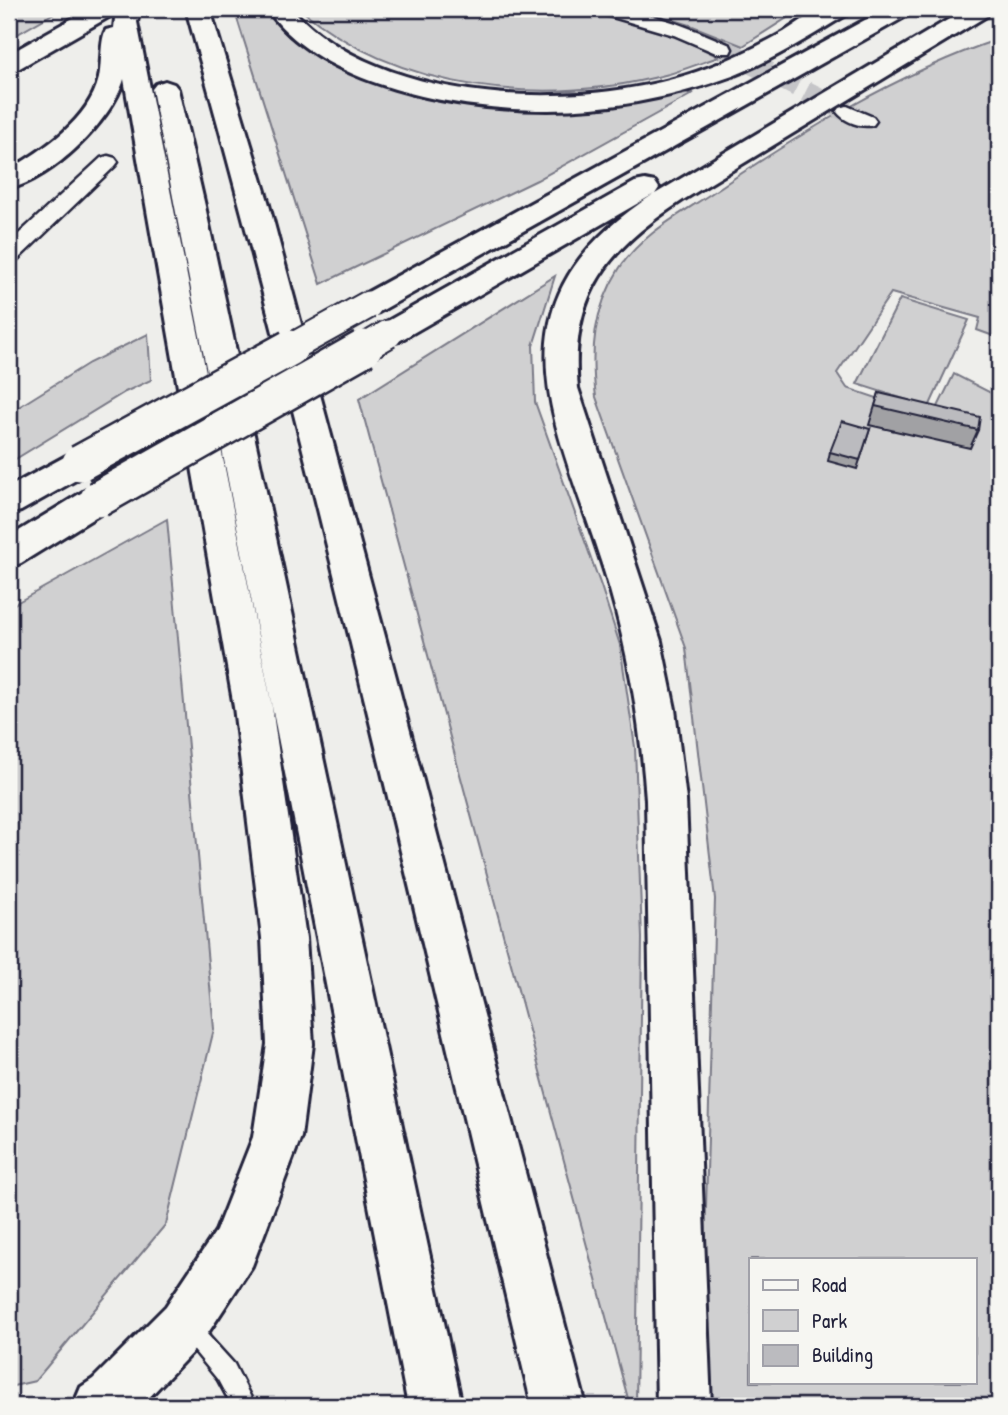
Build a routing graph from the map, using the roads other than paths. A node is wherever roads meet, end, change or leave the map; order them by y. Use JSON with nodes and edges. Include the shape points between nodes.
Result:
{"nodes":[{"id":1,"x":108,"y":9,"type":"edge"},
{"id":2,"x":128,"y":9,"type":"edge"},
{"id":3,"x":146,"y":9,"type":"edge"},
{"id":4,"x":198,"y":9,"type":"edge"},
{"id":5,"x":279,"y":9,"type":"edge"},
{"id":6,"x":606,"y":9,"type":"edge"},
{"id":7,"x":841,"y":9,"type":"edge"},
{"id":8,"x":902,"y":9,"type":"edge"},
{"id":9,"x":949,"y":9,"type":"edge"},
{"id":10,"x":982,"y":9,"type":"edge"},
{"id":11,"x":999,"y":26,"type":"edge"},
{"id":12,"x":723,"y":49,"type":"tunnel mouth"},
{"id":13,"x":9,"y":64,"type":"edge"},
{"id":14,"x":888,"y":68,"type":"junction"},
{"id":15,"x":847,"y":112,"type":"tunnel mouth"},
{"id":16,"x":866,"y":121,"type":"dead end"},
{"id":17,"x":108,"y":162,"type":"dead end"},
{"id":18,"x":9,"y":181,"type":"edge"},
{"id":19,"x":9,"y":255,"type":"edge"},
{"id":20,"x":9,"y":502,"type":"edge"},
{"id":21,"x":9,"y":554,"type":"edge"},
{"id":22,"x":184,"y":1324,"type":"junction"},
{"id":23,"x":100,"y":1406,"type":"edge"},
{"id":24,"x":244,"y":1406,"type":"edge"},
{"id":25,"x":435,"y":1406,"type":"edge"},
{"id":26,"x":559,"y":1406,"type":"edge"},
{"id":27,"x":684,"y":1406,"type":"edge"}],
"edges":[{"from":1,"to":13,"type":"main road"},
{"from":1,"to":18,"type":"main road","via":[[118,53],[113,83],[96,112],[68,141]]},
{"from":2,"to":22,"type":"main road","via":[[125,22],[253,707],[284,938],[290,1044],[277,1137],[234,1248]]},
{"from":3,"to":25,"type":"main road","via":[[191,206]]},
{"from":4,"to":26,"type":"main road","via":[[254,201]]},
{"from":5,"to":7,"type":"main road","via":[[308,39],[343,61],[397,81],[460,95],[581,102],[695,81],[741,63]]},
{"from":6,"to":12,"type":"street"},
{"from":8,"to":20,"type":"main road","bridge":true},
{"from":9,"to":21,"type":"main road","bridge":true},
{"from":10,"to":14,"type":"main road"},
{"from":11,"to":14,"type":"main road"},
{"from":14,"to":27,"type":"main road","via":[[625,227],[597,255],[565,319],[561,358],[566,404],[636,618],[660,731],[666,800]]},
{"from":15,"to":16,"type":"street"},
{"from":17,"to":19,"type":"street"},
{"from":22,"to":23,"type":"main road"},
{"from":22,"to":24,"type":"lane","via":[[226,1372]]}]}
